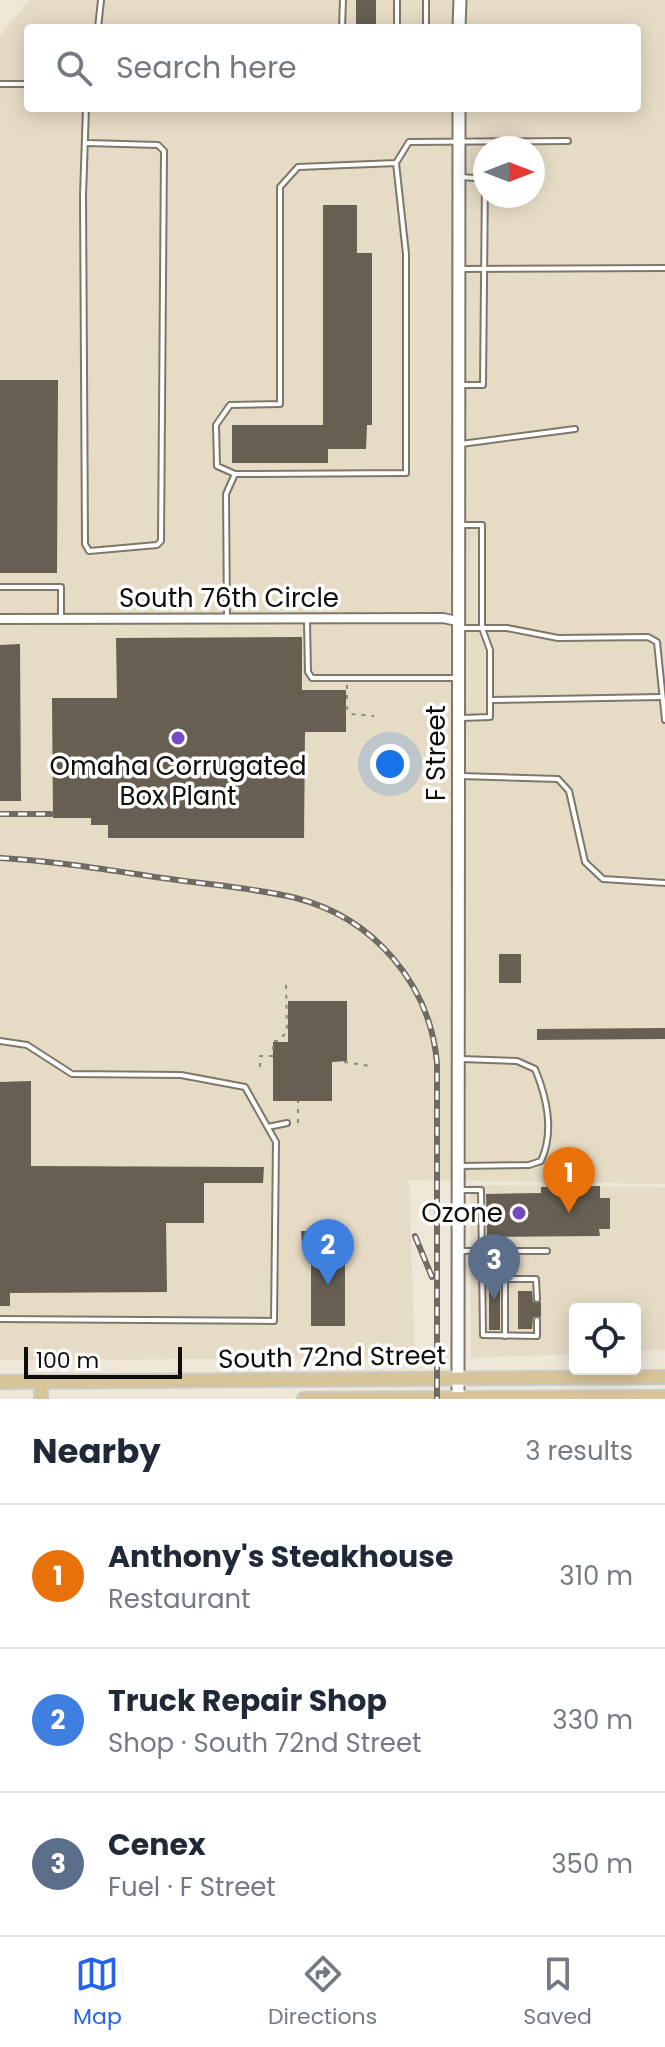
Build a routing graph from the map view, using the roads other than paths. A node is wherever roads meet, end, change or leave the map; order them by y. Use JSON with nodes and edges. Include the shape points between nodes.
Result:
{"nodes":[{"id":1,"x":101,"y":0,"type":"edge"},
{"id":2,"x":343,"y":0,"type":"edge"},
{"id":3,"x":397,"y":0,"type":"edge"},
{"id":4,"x":426,"y":0,"type":"edge"},
{"id":5,"x":460,"y":0,"type":"edge"},
{"id":6,"x":98,"y":24,"type":"edge"},
{"id":7,"x":342,"y":24,"type":"edge"},
{"id":8,"x":397,"y":24,"type":"edge"},
{"id":9,"x":426,"y":24,"type":"edge"},
{"id":10,"x":459,"y":24,"type":"edge"},
{"id":11,"x":0,"y":84,"type":"edge"},
{"id":12,"x":24,"y":84,"type":"edge"},
{"id":13,"x":86,"y":112,"type":"edge"},
{"id":14,"x":459,"y":112,"type":"edge"},
{"id":15,"x":568,"y":141,"type":"dead end"},
{"id":16,"x":459,"y":142,"type":"junction"},
{"id":17,"x":87,"y":143,"type":"junction"},
{"id":18,"x":396,"y":163,"type":"junction"},
{"id":19,"x":459,"y":177,"type":"junction"},
{"id":20,"x":665,"y":268,"type":"edge"},
{"id":21,"x":459,"y":269,"type":"junction"},
{"id":22,"x":483,"y":269,"type":"junction"},
{"id":23,"x":459,"y":385,"type":"junction"},
{"id":24,"x":575,"y":429,"type":"dead end"},
{"id":25,"x":458,"y":445,"type":"junction"},
{"id":26,"x":235,"y":474,"type":"junction"},
{"id":27,"x":458,"y":525,"type":"junction"},
{"id":28,"x":0,"y":587,"type":"edge"},
{"id":29,"x":227,"y":618,"type":"junction"},
{"id":30,"x":307,"y":618,"type":"junction"},
{"id":31,"x":0,"y":619,"type":"edge"},
{"id":32,"x":61,"y":619,"type":"junction"},
{"id":33,"x":457,"y":624,"type":"junction"},
{"id":34,"x":482,"y":628,"type":"junction"},
{"id":35,"x":458,"y":678,"type":"junction"},
{"id":36,"x":661,"y":697,"type":"junction"},
{"id":37,"x":490,"y":700,"type":"junction"},
{"id":38,"x":458,"y":718,"type":"junction"},
{"id":39,"x":665,"y":720,"type":"edge"},
{"id":40,"x":458,"y":776,"type":"junction"},
{"id":41,"x":665,"y":883,"type":"edge"},
{"id":42,"x":0,"y":1041,"type":"edge"},
{"id":43,"x":458,"y":1059,"type":"junction"},
{"id":44,"x":287,"y":1123,"type":"dead end"},
{"id":45,"x":268,"y":1127,"type":"junction"},
{"id":46,"x":457,"y":1166,"type":"junction"},
{"id":47,"x":457,"y":1190,"type":"junction"},
{"id":48,"x":457,"y":1251,"type":"junction"},
{"id":49,"x":482,"y":1251,"type":"junction"},
{"id":50,"x":547,"y":1251,"type":"dead end"},
{"id":51,"x":537,"y":1299,"type":"dead end"},
{"id":52,"x":0,"y":1319,"type":"edge"},
{"id":53,"x":537,"y":1320,"type":"dead end"},
{"id":54,"x":505,"y":1336,"type":"junction"},
{"id":55,"x":457,"y":1377,"type":"junction"},
{"id":56,"x":665,"y":1377,"type":"edge"},
{"id":57,"x":0,"y":1382,"type":"edge"},
{"id":58,"x":41,"y":1382,"type":"junction"},
{"id":59,"x":665,"y":1397,"type":"edge"},
{"id":60,"x":380,"y":1398,"type":"edge"},
{"id":61,"x":458,"y":1398,"type":"edge"},
{"id":62,"x":41,"y":1399,"type":"edge"},
{"id":63,"x":304,"y":1399,"type":"edge"}],
"edges":[{"from":1,"to":6,"type":"lane"},
{"from":2,"to":7,"type":"lane"},
{"from":3,"to":8,"type":"lane"},
{"from":4,"to":9,"type":"lane"},
{"from":5,"to":10,"type":"street"},
{"from":11,"to":12,"type":"lane"},
{"from":13,"to":17,"type":"lane"},
{"from":14,"to":16,"type":"street","name":"F Street"},
{"from":15,"to":16,"type":"lane"},
{"from":16,"to":18,"type":"lane","via":[[409,142]]},
{"from":16,"to":19,"type":"street","name":"F Street"},
{"from":17,"to":17,"type":"lane","via":[[85,544],[89,551],[157,545],[164,151],[158,145]]},
{"from":18,"to":26,"type":"lane","via":[[298,167],[280,187],[280,404],[230,405],[216,425],[217,466]]},
{"from":18,"to":26,"type":"lane","via":[[406,254],[406,473]]},
{"from":19,"to":21,"type":"street","name":"F Street"},
{"from":19,"to":22,"type":"lane","via":[[485,179]]},
{"from":20,"to":22,"type":"lane"},
{"from":21,"to":22,"type":"lane"},
{"from":21,"to":23,"type":"street","name":"F Street"},
{"from":22,"to":23,"type":"lane","via":[[483,385]]},
{"from":23,"to":25,"type":"street","name":"F Street"},
{"from":24,"to":25,"type":"lane"},
{"from":25,"to":27,"type":"street","name":"F Street"},
{"from":26,"to":29,"type":"lane","via":[[226,494]]},
{"from":27,"to":33,"type":"street","name":"F Street"},
{"from":27,"to":34,"type":"lane","via":[[482,525]]},
{"from":28,"to":32,"type":"lane","via":[[61,587]]},
{"from":29,"to":30,"type":"street","name":"South 76th Circle"},
{"from":29,"to":32,"type":"street","name":"South 76th Circle"},
{"from":30,"to":33,"type":"street","name":"South 76th Circle"},
{"from":30,"to":35,"type":"lane","via":[[312,678]]},
{"from":31,"to":32,"type":"street","name":"South 76th Circle"},
{"from":33,"to":34,"type":"lane"},
{"from":33,"to":35,"type":"street","name":"F Street"},
{"from":34,"to":36,"type":"lane","via":[[558,638],[648,637],[657,642]]},
{"from":34,"to":37,"type":"lane","via":[[490,650]]},
{"from":35,"to":38,"type":"street","name":"F Street"},
{"from":36,"to":37,"type":"lane"},
{"from":36,"to":39,"type":"lane"},
{"from":37,"to":38,"type":"lane","via":[[490,717]]},
{"from":38,"to":40,"type":"street","name":"F Street"},
{"from":40,"to":41,"type":"lane","via":[[558,779],[569,791],[585,862],[603,879]]},
{"from":40,"to":43,"type":"street","name":"F Street"},
{"from":42,"to":45,"type":"lane","via":[[27,1045],[72,1074],[181,1075],[245,1087]]},
{"from":43,"to":46,"type":"street","name":"F Street"},
{"from":43,"to":46,"type":"lane","via":[[517,1061],[535,1069],[545,1093],[549,1128],[541,1161]]},
{"from":44,"to":45,"type":"lane"},
{"from":45,"to":52,"type":"lane","via":[[277,1161],[274,1321]]},
{"from":46,"to":47,"type":"street","name":"F Street"},
{"from":47,"to":48,"type":"street","name":"F Street"},
{"from":47,"to":49,"type":"lane","via":[[481,1190]]},
{"from":48,"to":49,"type":"lane"},
{"from":48,"to":55,"type":"street","name":"F Street"},
{"from":49,"to":50,"type":"lane"},
{"from":49,"to":54,"type":"lane","via":[[483,1335]]},
{"from":51,"to":54,"type":"lane","via":[[536,1279],[505,1279]]},
{"from":53,"to":54,"type":"lane","via":[[537,1336]]},
{"from":55,"to":56,"type":"main road","name":"South 72nd Street"},
{"from":55,"to":58,"type":"main road","name":"South 72nd Street"},
{"from":55,"to":61,"type":"street","name":"F Street"},
{"from":57,"to":58,"type":"main road","name":"South 72nd Street"},
{"from":58,"to":62,"type":"main road"},
{"from":59,"to":61,"type":"main road","name":"South 72nd Street"},
{"from":60,"to":61,"type":"main road","name":"South 72nd Street"},
{"from":60,"to":63,"type":"main road","name":"South 72nd Street"}]}
